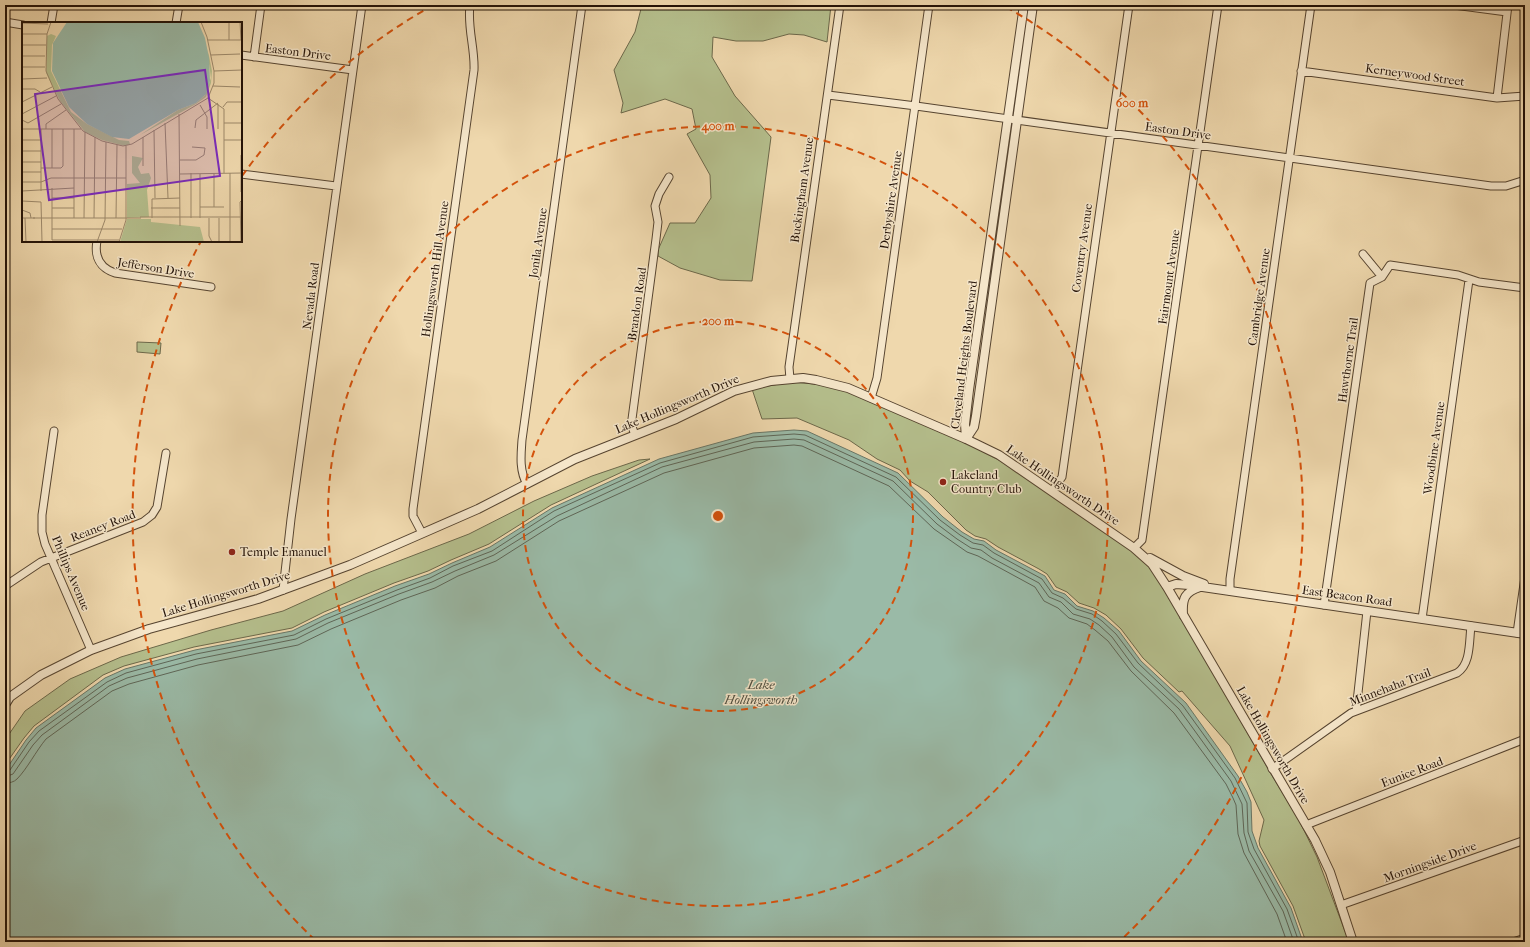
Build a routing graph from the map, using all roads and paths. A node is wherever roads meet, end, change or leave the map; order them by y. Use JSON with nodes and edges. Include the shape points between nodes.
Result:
{"nodes":[{"id":1,"x":54,"y":5,"type":"edge"},
{"id":2,"x":179,"y":5,"type":"edge"},
{"id":3,"x":261,"y":5,"type":"edge"},
{"id":4,"x":362,"y":5,"type":"edge"},
{"id":5,"x":470,"y":5,"type":"edge"},
{"id":6,"x":582,"y":5,"type":"edge"},
{"id":7,"x":840,"y":5,"type":"edge"},
{"id":8,"x":929,"y":5,"type":"edge"},
{"id":9,"x":1024,"y":5,"type":"edge"},
{"id":10,"x":1033,"y":5,"type":"edge"},
{"id":11,"x":1129,"y":5,"type":"edge"},
{"id":12,"x":1218,"y":5,"type":"edge"},
{"id":13,"x":1311,"y":5,"type":"edge"},
{"id":14,"x":1454,"y":5,"type":"edge"},
{"id":15,"x":1508,"y":9,"type":"edge"},
{"id":16,"x":5,"y":22,"type":"edge"},
{"id":17,"x":51,"y":22,"type":"edge"},
{"id":18,"x":176,"y":22,"type":"edge"},
{"id":19,"x":22,"y":25,"type":"edge"},
{"id":20,"x":242,"y":55,"type":"edge"},
{"id":21,"x":254,"y":58,"type":"junction"},
{"id":22,"x":353,"y":70,"type":"junction"},
{"id":23,"x":1301,"y":71,"type":"junction"},
{"id":24,"x":828,"y":95,"type":"junction"},
{"id":25,"x":1525,"y":96,"type":"edge"},
{"id":26,"x":1497,"y":98,"type":"junction"},
{"id":27,"x":916,"y":106,"type":"junction"},
{"id":28,"x":1009,"y":119,"type":"junction"},
{"id":29,"x":1017,"y":120,"type":"junction"},
{"id":30,"x":1111,"y":133,"type":"junction"},
{"id":31,"x":1198,"y":145,"type":"junction"},
{"id":32,"x":1289,"y":158,"type":"junction"},
{"id":33,"x":242,"y":174,"type":"edge"},
{"id":34,"x":669,"y":178,"type":"dead end"},
{"id":35,"x":1525,"y":180,"type":"edge"},
{"id":36,"x":336,"y":186,"type":"junction"},
{"id":37,"x":98,"y":242,"type":"edge"},
{"id":38,"x":1363,"y":254,"type":"dead end"},
{"id":39,"x":1382,"y":277,"type":"junction"},
{"id":40,"x":985,"y":279,"type":"junction"},
{"id":41,"x":994,"y":280,"type":"junction"},
{"id":42,"x":1469,"y":280,"type":"junction"},
{"id":43,"x":211,"y":287,"type":"dead end"},
{"id":44,"x":1525,"y":288,"type":"edge"},
{"id":45,"x":790,"y":379,"type":"junction"},
{"id":46,"x":871,"y":398,"type":"junction"},
{"id":47,"x":54,"y":431,"type":"dead end"},
{"id":48,"x":635,"y":435,"type":"junction"},
{"id":49,"x":966,"y":438,"type":"junction"},
{"id":50,"x":166,"y":453,"type":"dead end"},
{"id":51,"x":527,"y":484,"type":"junction"},
{"id":52,"x":1052,"y":491,"type":"junction"},
{"id":53,"x":422,"y":534,"type":"junction"},
{"id":54,"x":1136,"y":549,"type":"junction"},
{"id":55,"x":51,"y":558,"type":"junction"},
{"id":56,"x":1525,"y":577,"type":"edge"},
{"id":57,"x":5,"y":586,"type":"edge"},
{"id":58,"x":1167,"y":587,"type":"junction"},
{"id":59,"x":1201,"y":587,"type":"junction"},
{"id":60,"x":1212,"y":589,"type":"junction"},
{"id":61,"x":283,"y":590,"type":"junction"},
{"id":62,"x":1230,"y":592,"type":"junction"},
{"id":63,"x":1324,"y":605,"type":"junction"},
{"id":64,"x":1367,"y":611,"type":"junction"},
{"id":65,"x":1183,"y":615,"type":"junction"},
{"id":66,"x":1422,"y":619,"type":"junction"},
{"id":67,"x":1471,"y":626,"type":"junction"},
{"id":68,"x":1521,"y":633,"type":"edge"},
{"id":69,"x":92,"y":650,"type":"junction"},
{"id":70,"x":8,"y":696,"type":"edge"},
{"id":71,"x":5,"y":705,"type":"edge"},
{"id":72,"x":1356,"y":711,"type":"junction"},
{"id":73,"x":1525,"y":739,"type":"edge"},
{"id":74,"x":1272,"y":769,"type":"junction"},
{"id":75,"x":1306,"y":825,"type":"junction"},
{"id":76,"x":1525,"y":840,"type":"edge"},
{"id":77,"x":1341,"y":905,"type":"junction"},
{"id":78,"x":1525,"y":938,"type":"edge"},
{"id":79,"x":1353,"y":942,"type":"edge"},
{"id":80,"x":1513,"y":942,"type":"edge"}],
"edges":[{"from":1,"to":17,"type":"street"},
{"from":2,"to":18,"type":"street"},
{"from":3,"to":21,"type":"street"},
{"from":4,"to":22,"type":"street","name":"Nevada Road"},
{"from":5,"to":53,"type":"street","name":"Hollingsworth Hill Avenue","via":[[474,70],[413,509],[413,516]]},
{"from":6,"to":51,"type":"street","name":"Jonila Avenue","via":[[522,440],[523,478]]},
{"from":7,"to":24,"type":"street","name":"Buckingham Avenue"},
{"from":8,"to":27,"type":"street","name":"Derbyshire Avenue"},
{"from":9,"to":28,"type":"street","name":"Cleveland Heights Boulevard"},
{"from":10,"to":29,"type":"street","name":"Cleveland Heights Boulevard"},
{"from":11,"to":30,"type":"street","name":"Coventry Avenue"},
{"from":12,"to":31,"type":"street","name":"Fairmount Avenue"},
{"from":13,"to":23,"type":"street","name":"Cambridge Avenue"},
{"from":14,"to":15,"type":"street"},
{"from":15,"to":26,"type":"street"},
{"from":16,"to":19,"type":"street"},
{"from":20,"to":21,"type":"street","name":"Easton Drive"},
{"from":21,"to":22,"type":"street","name":"Easton Drive"},
{"from":22,"to":36,"type":"street","name":"Nevada Road"},
{"from":23,"to":26,"type":"street","name":"Kerneywood Street"},
{"from":23,"to":32,"type":"street","name":"Cambridge Avenue"},
{"from":24,"to":27,"type":"street","name":"Easton Drive"},
{"from":24,"to":45,"type":"street","name":"Buckingham Avenue","via":[[790,359]]},
{"from":25,"to":26,"type":"street","name":"Kerneywood Street"},
{"from":27,"to":28,"type":"street","name":"Easton Drive"},
{"from":27,"to":46,"type":"street","name":"Derbyshire Avenue","via":[[877,378]]},
{"from":28,"to":29,"type":"street","name":"Easton Drive"},
{"from":28,"to":40,"type":"street","name":"Cleveland Heights Boulevard"},
{"from":29,"to":30,"type":"street","name":"Easton Drive"},
{"from":29,"to":41,"type":"street","name":"Cleveland Heights Boulevard"},
{"from":30,"to":31,"type":"street","name":"Easton Drive"},
{"from":30,"to":52,"type":"street","name":"Coventry Avenue","via":[[1062,477]]},
{"from":31,"to":32,"type":"street","name":"Easton Drive"},
{"from":31,"to":54,"type":"street","name":"Fairmount Avenue","via":[[1142,540]]},
{"from":32,"to":35,"type":"street","name":"Easton Drive","via":[[1491,186],[1506,186]]},
{"from":32,"to":62,"type":"street","name":"Cambridge Avenue"},
{"from":33,"to":36,"type":"street"},
{"from":34,"to":48,"type":"street","name":"Brandon Road","via":[[658,194],[655,206],[658,222],[631,424]]},
{"from":36,"to":61,"type":"street","name":"Nevada Road"},
{"from":37,"to":43,"type":"street","name":"Jefferson Drive","via":[[97,258],[107,271]]},
{"from":38,"to":39,"type":"street"},
{"from":39,"to":42,"type":"street","name":"Hawthorne Trail","via":[[1390,265],[1458,275]]},
{"from":39,"to":63,"type":"street","name":"Hawthorne Trail","via":[[1370,283]]},
{"from":40,"to":41,"type":"street"},
{"from":40,"to":49,"type":"street","name":"Cleveland Heights Boulevard","via":[[965,424]]},
{"from":41,"to":49,"type":"street","name":"Cleveland Heights Boulevard","via":[[976,416],[974,427]]},
{"from":42,"to":44,"type":"street","name":"Hawthorne Trail"},
{"from":42,"to":66,"type":"street","name":"Woodbine Avenue"},
{"from":45,"to":46,"type":"street","name":"Lake Hollingsworth Drive","via":[[803,378],[830,383]]},
{"from":45,"to":48,"type":"street","name":"Lake Hollingsworth Drive","via":[[734,391],[676,419]]},
{"from":46,"to":49,"type":"street","name":"Lake Hollingsworth Drive"},
{"from":47,"to":55,"type":"street","name":"Phillips Avenue","via":[[41,523],[44,544]]},
{"from":48,"to":51,"type":"street","name":"Lake Hollingsworth Drive","via":[[575,459]]},
{"from":49,"to":52,"type":"street","name":"Lake Hollingsworth Drive","via":[[999,455]]},
{"from":50,"to":55,"type":"street","name":"Reaney Road","via":[[160,498],[152,515],[135,526]]},
{"from":51,"to":53,"type":"street","name":"Lake Hollingsworth Drive"},
{"from":52,"to":54,"type":"street","name":"Lake Hollingsworth Drive"},
{"from":53,"to":61,"type":"street","name":"Lake Hollingsworth Drive","via":[[356,563]]},
{"from":54,"to":58,"type":"street","name":"Lake Hollingsworth Drive","via":[[1152,564]]},
{"from":54,"to":60,"type":"street","via":[[1167,568]]},
{"from":55,"to":57,"type":"street","name":"Reaney Road"},
{"from":55,"to":69,"type":"street","name":"Phillips Avenue"},
{"from":56,"to":68,"type":"street"},
{"from":58,"to":59,"type":"street","name":"East Beacon Road","via":[[1176,584]]},
{"from":58,"to":65,"type":"street","name":"Lake Hollingsworth Drive"},
{"from":59,"to":60,"type":"street","name":"East Beacon Road"},
{"from":59,"to":65,"type":"street","via":[[1192,590],[1184,599]]},
{"from":60,"to":62,"type":"street","name":"East Beacon Road"},
{"from":61,"to":69,"type":"street","name":"Lake Hollingsworth Drive","via":[[149,629]]},
{"from":62,"to":63,"type":"street","name":"East Beacon Road"},
{"from":63,"to":64,"type":"street","name":"East Beacon Road"},
{"from":64,"to":66,"type":"street","name":"East Beacon Road"},
{"from":64,"to":72,"type":"street"},
{"from":65,"to":74,"type":"street","name":"Lake Hollingsworth Drive"},
{"from":66,"to":67,"type":"street","name":"East Beacon Road"},
{"from":67,"to":68,"type":"street","name":"East Beacon Road"},
{"from":67,"to":72,"type":"street","name":"Minnehaha Trail","via":[[1467,660],[1462,670]]},
{"from":69,"to":70,"type":"street","name":"Lake Hollingsworth Drive","via":[[41,675]]},
{"from":70,"to":71,"type":"street","name":"Lake Hollingsworth Drive"},
{"from":72,"to":74,"type":"street","name":"Minnehaha Trail"},
{"from":73,"to":75,"type":"street","name":"Eunice Road"},
{"from":74,"to":75,"type":"street","name":"Lake Hollingsworth Drive"},
{"from":75,"to":77,"type":"street","name":"Lake Hollingsworth Drive","via":[[1330,872]]},
{"from":76,"to":77,"type":"street","name":"Morningside Drive"},
{"from":77,"to":79,"type":"street","name":"Lake Hollingsworth Drive"},
{"from":78,"to":80,"type":"street"}]}
